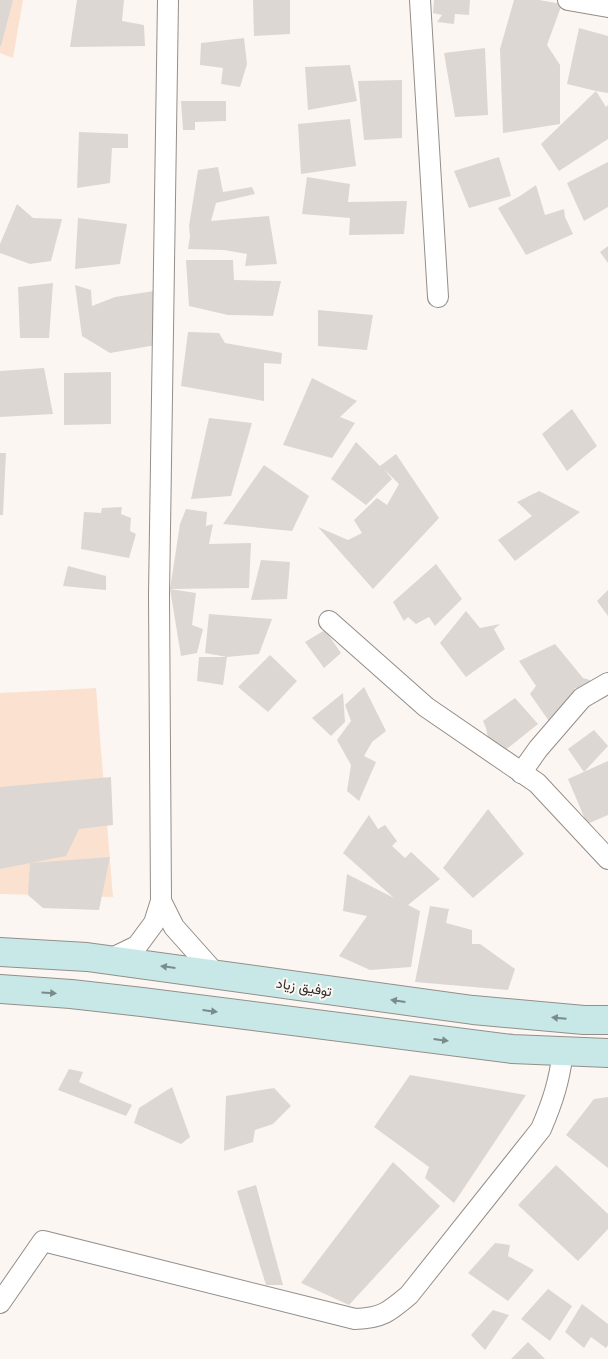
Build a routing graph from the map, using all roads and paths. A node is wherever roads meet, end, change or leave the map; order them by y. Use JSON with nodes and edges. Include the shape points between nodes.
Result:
{"nodes":[{"id":1,"x":168,"y":0,"type":"edge"},
{"id":2,"x":420,"y":0,"type":"edge"},
{"id":3,"x":568,"y":0,"type":"edge"},
{"id":4,"x":608,"y":7,"type":"edge"},
{"id":5,"x":438,"y":297,"type":"dead end"},
{"id":6,"x":329,"y":621,"type":"dead end"},
{"id":7,"x":608,"y":683,"type":"edge"},
{"id":8,"x":521,"y":773,"type":"junction"},
{"id":9,"x":608,"y":859,"type":"edge"},
{"id":10,"x":161,"y":902,"type":"junction"},
{"id":11,"x":0,"y":952,"type":"edge"},
{"id":12,"x":110,"y":960,"type":"junction"},
{"id":13,"x":215,"y":973,"type":"junction"},
{"id":14,"x":0,"y":990,"type":"edge"},
{"id":15,"x":608,"y":1020,"type":"edge"},
{"id":16,"x":563,"y":1052,"type":"junction"},
{"id":17,"x":608,"y":1053,"type":"edge"},
{"id":18,"x":0,"y":1303,"type":"edge"}],
"edges":[{"from":1,"to":10,"type":"street","via":[[159,596]]},
{"from":2,"to":5,"type":"street"},
{"from":3,"to":4,"type":"street"},
{"from":6,"to":8,"type":"street","via":[[426,707]]},
{"from":7,"to":8,"type":"street","via":[[582,698],[538,748]]},
{"from":8,"to":9,"type":"street","via":[[536,783]]},
{"from":10,"to":12,"type":"street","via":[[154,923],[138,946]]},
{"from":10,"to":13,"type":"street","via":[[174,927]]},
{"from":11,"to":12,"type":"main road","name":"توفيق زياد"},
{"from":13,"to":12,"type":"main road","name":"توفيق زياد","one_way":true},
{"from":15,"to":13,"type":"main road","name":"توفيق زياد","one_way":true,"via":[[474,1010]]},
{"from":14,"to":16,"type":"main road","one_way":true,"via":[[71,994],[512,1049]]},
{"from":16,"to":17,"type":"main road"},
{"from":16,"to":18,"type":"street","via":[[554,1099],[541,1129],[409,1295],[391,1310],[372,1319],[355,1319],[43,1241]]}]}
